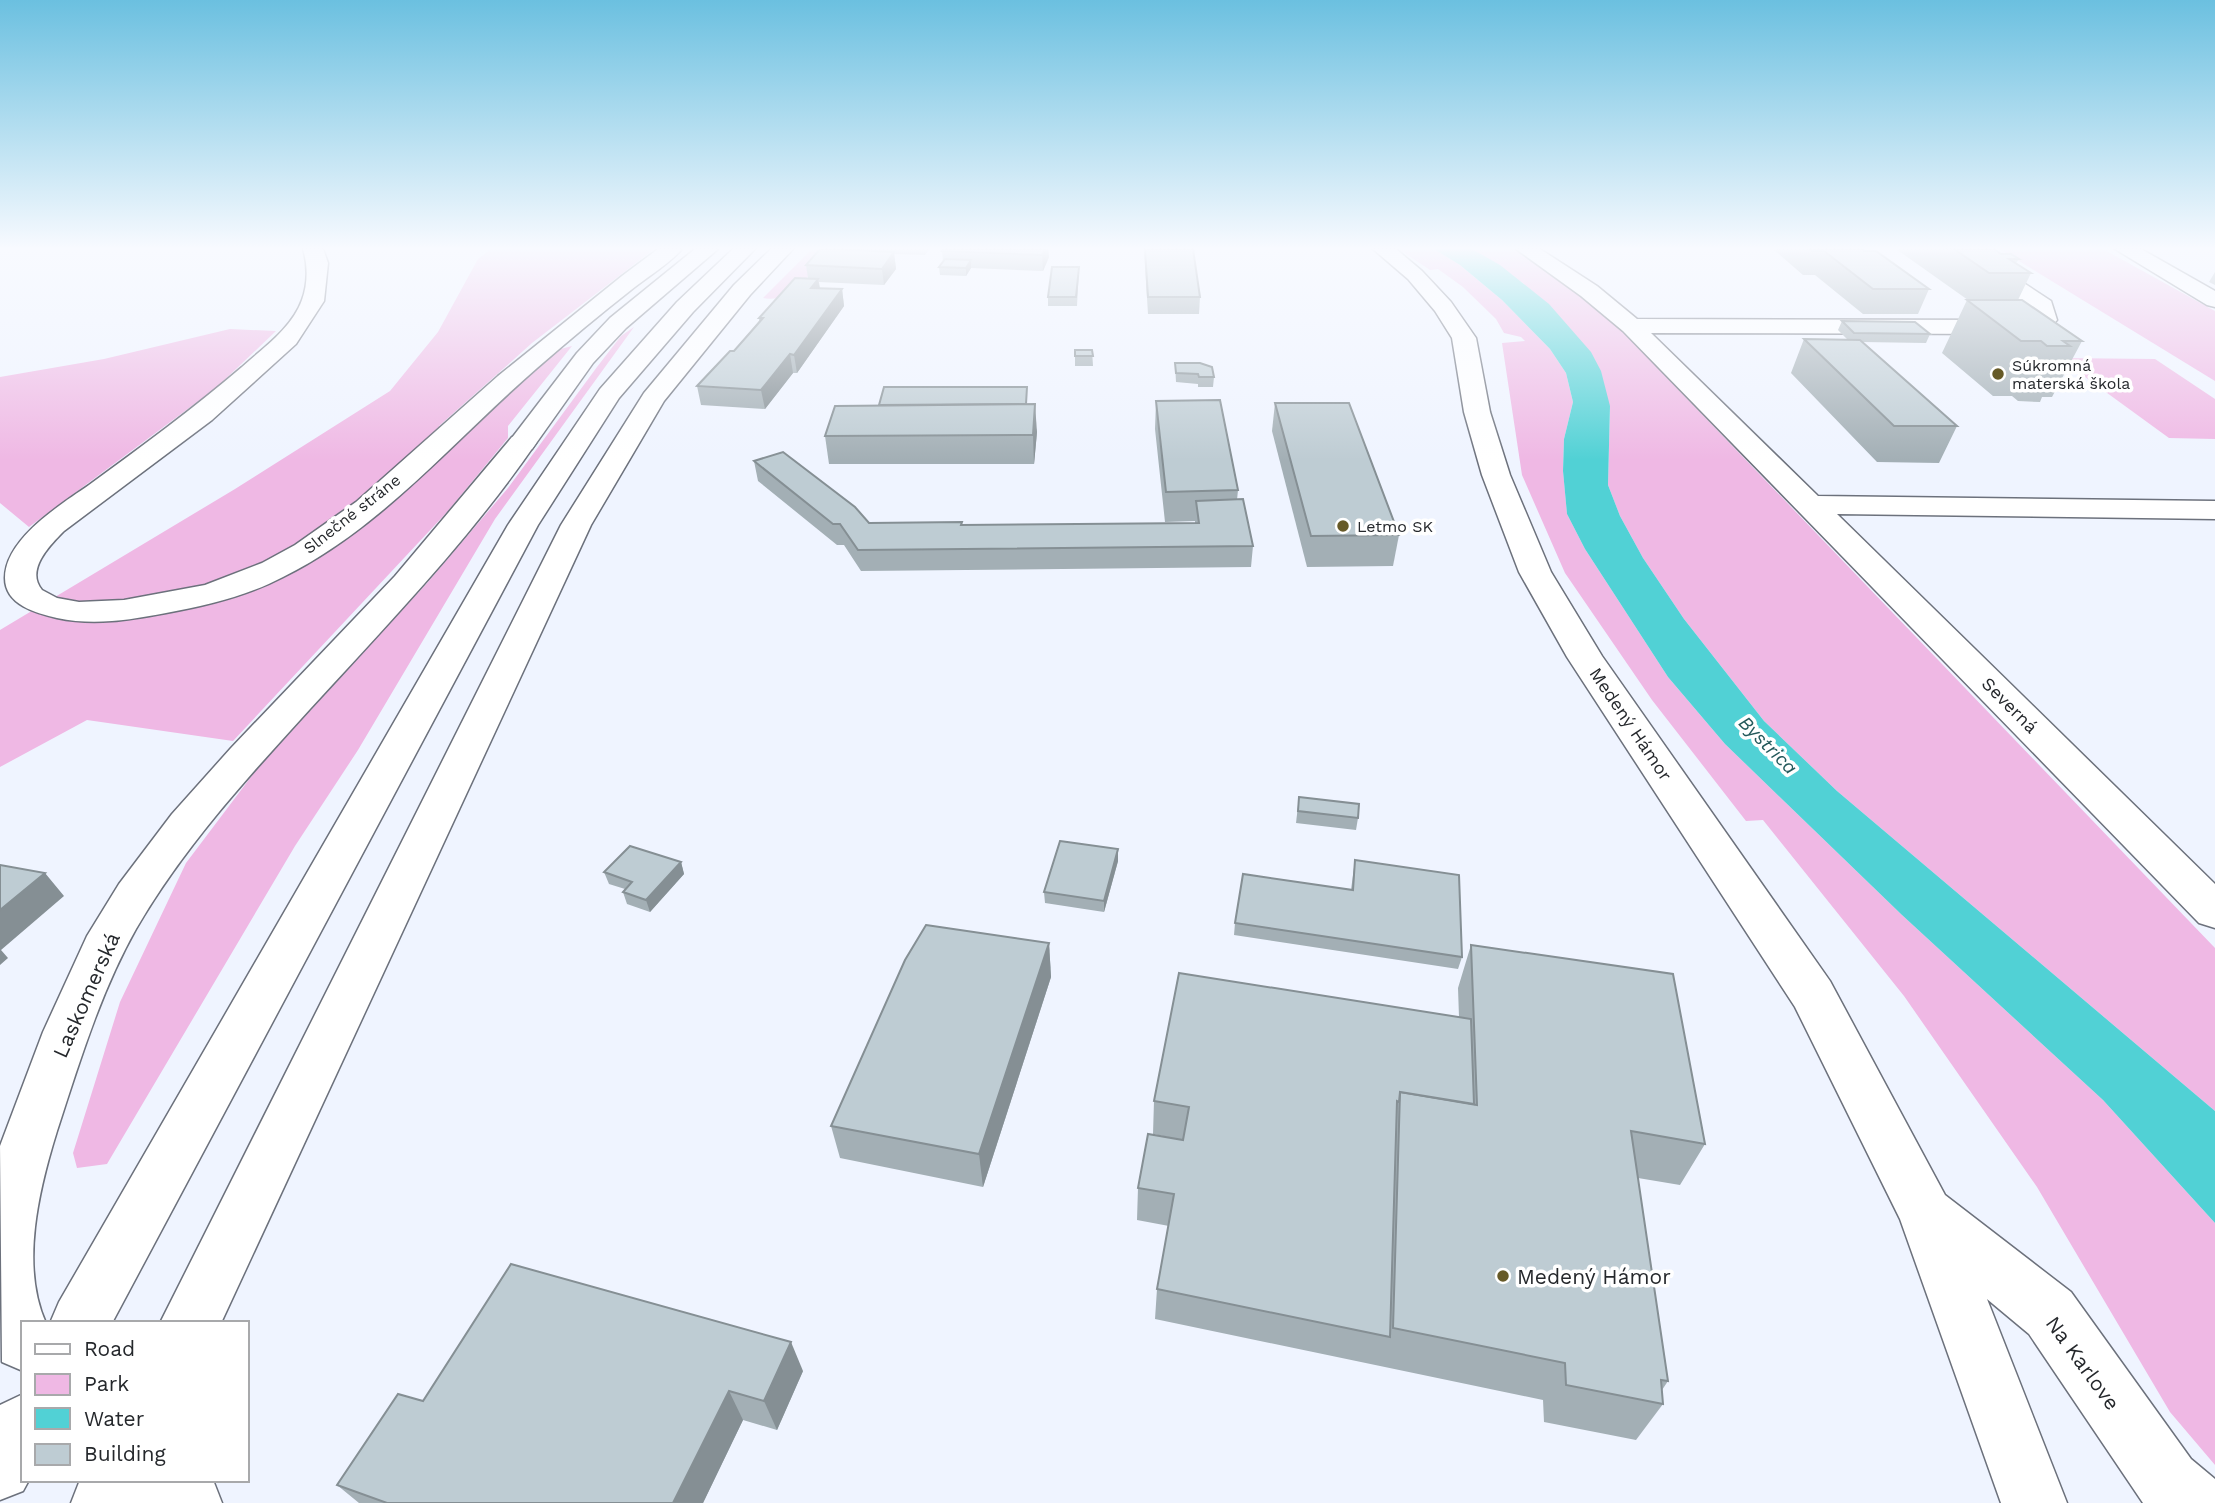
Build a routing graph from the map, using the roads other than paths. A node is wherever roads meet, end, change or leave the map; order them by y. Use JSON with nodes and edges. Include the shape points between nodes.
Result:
{"nodes":[{"id":1,"x":301,"y":319,"type":"edge"},
{"id":2,"x":578,"y":319,"type":"edge"},
{"id":3,"x":623,"y":319,"type":"edge"},
{"id":4,"x":674,"y":319,"type":"edge"},
{"id":5,"x":717,"y":319,"type":"edge"},
{"id":6,"x":1451,"y":319,"type":"edge"},
{"id":7,"x":1623,"y":319,"type":"edge"},
{"id":8,"x":2046,"y":319,"type":"edge"},
{"id":9,"x":1631,"y":326,"type":"junction"},
{"id":10,"x":1812,"y":505,"type":"junction"},
{"id":11,"x":2215,"y":510,"type":"edge"},
{"id":12,"x":2213,"y":907,"type":"edge"},
{"id":13,"x":1925,"y":1212,"type":"junction"},
{"id":14,"x":2,"y":1243,"type":"edge"},
{"id":15,"x":81,"y":1321,"type":"edge"},
{"id":16,"x":191,"y":1321,"type":"edge"},
{"id":17,"x":21,"y":1337,"type":"edge"},
{"id":18,"x":21,"y":1430,"type":"edge"},
{"id":19,"x":0,"y":1468,"type":"edge"},
{"id":20,"x":113,"y":1482,"type":"edge"},
{"id":21,"x":158,"y":1482,"type":"edge"},
{"id":22,"x":104,"y":1503,"type":"edge"},
{"id":23,"x":190,"y":1503,"type":"edge"},
{"id":24,"x":2035,"y":1503,"type":"edge"},
{"id":25,"x":2192,"y":1503,"type":"edge"}],
"edges":[{"from":1,"to":2,"type":"main road","name":"Slnečné stráne","via":[[288,339],[220,400],[53,525],[32,546],[21,566],[20,583],[28,596],[50,607],[82,613],[122,611],[225,589],[273,570],[311,548],[385,491]]},
{"from":3,"to":14,"type":"main road","name":"Laskomerská","via":[[585,358],[459,523],[226,775],[132,898],[93,969],[61,1048],[25,1149]]},
{"from":4,"to":15,"type":"main road","via":[[609,394],[523,525]]},
{"from":5,"to":16,"type":"main road","via":[[653,398],[576,525]]},
{"from":6,"to":13,"type":"main road","name":"Medený Hámor","via":[[1464,338],[1493,463],[1535,572],[1585,657],[1813,995]]},
{"from":7,"to":9,"type":"main road","name":"Severná"},
{"from":8,"to":9,"type":"main road","via":[[2012,327]]},
{"from":9,"to":10,"type":"main road","name":"Severná"},
{"from":10,"to":11,"type":"main road"},
{"from":10,"to":12,"type":"main road","name":"Severná"},
{"from":13,"to":24,"type":"main road","name":"Medený Hámor"},
{"from":13,"to":25,"type":"main road","name":"Na Karlove","via":[[2050,1313],[2168,1482]]},
{"from":14,"to":17,"type":"main road","name":"Laskomerská","via":[[8,1309]]},
{"from":18,"to":19,"type":"main road"},
{"from":20,"to":22,"type":"main road"},
{"from":21,"to":23,"type":"main road"}]}
